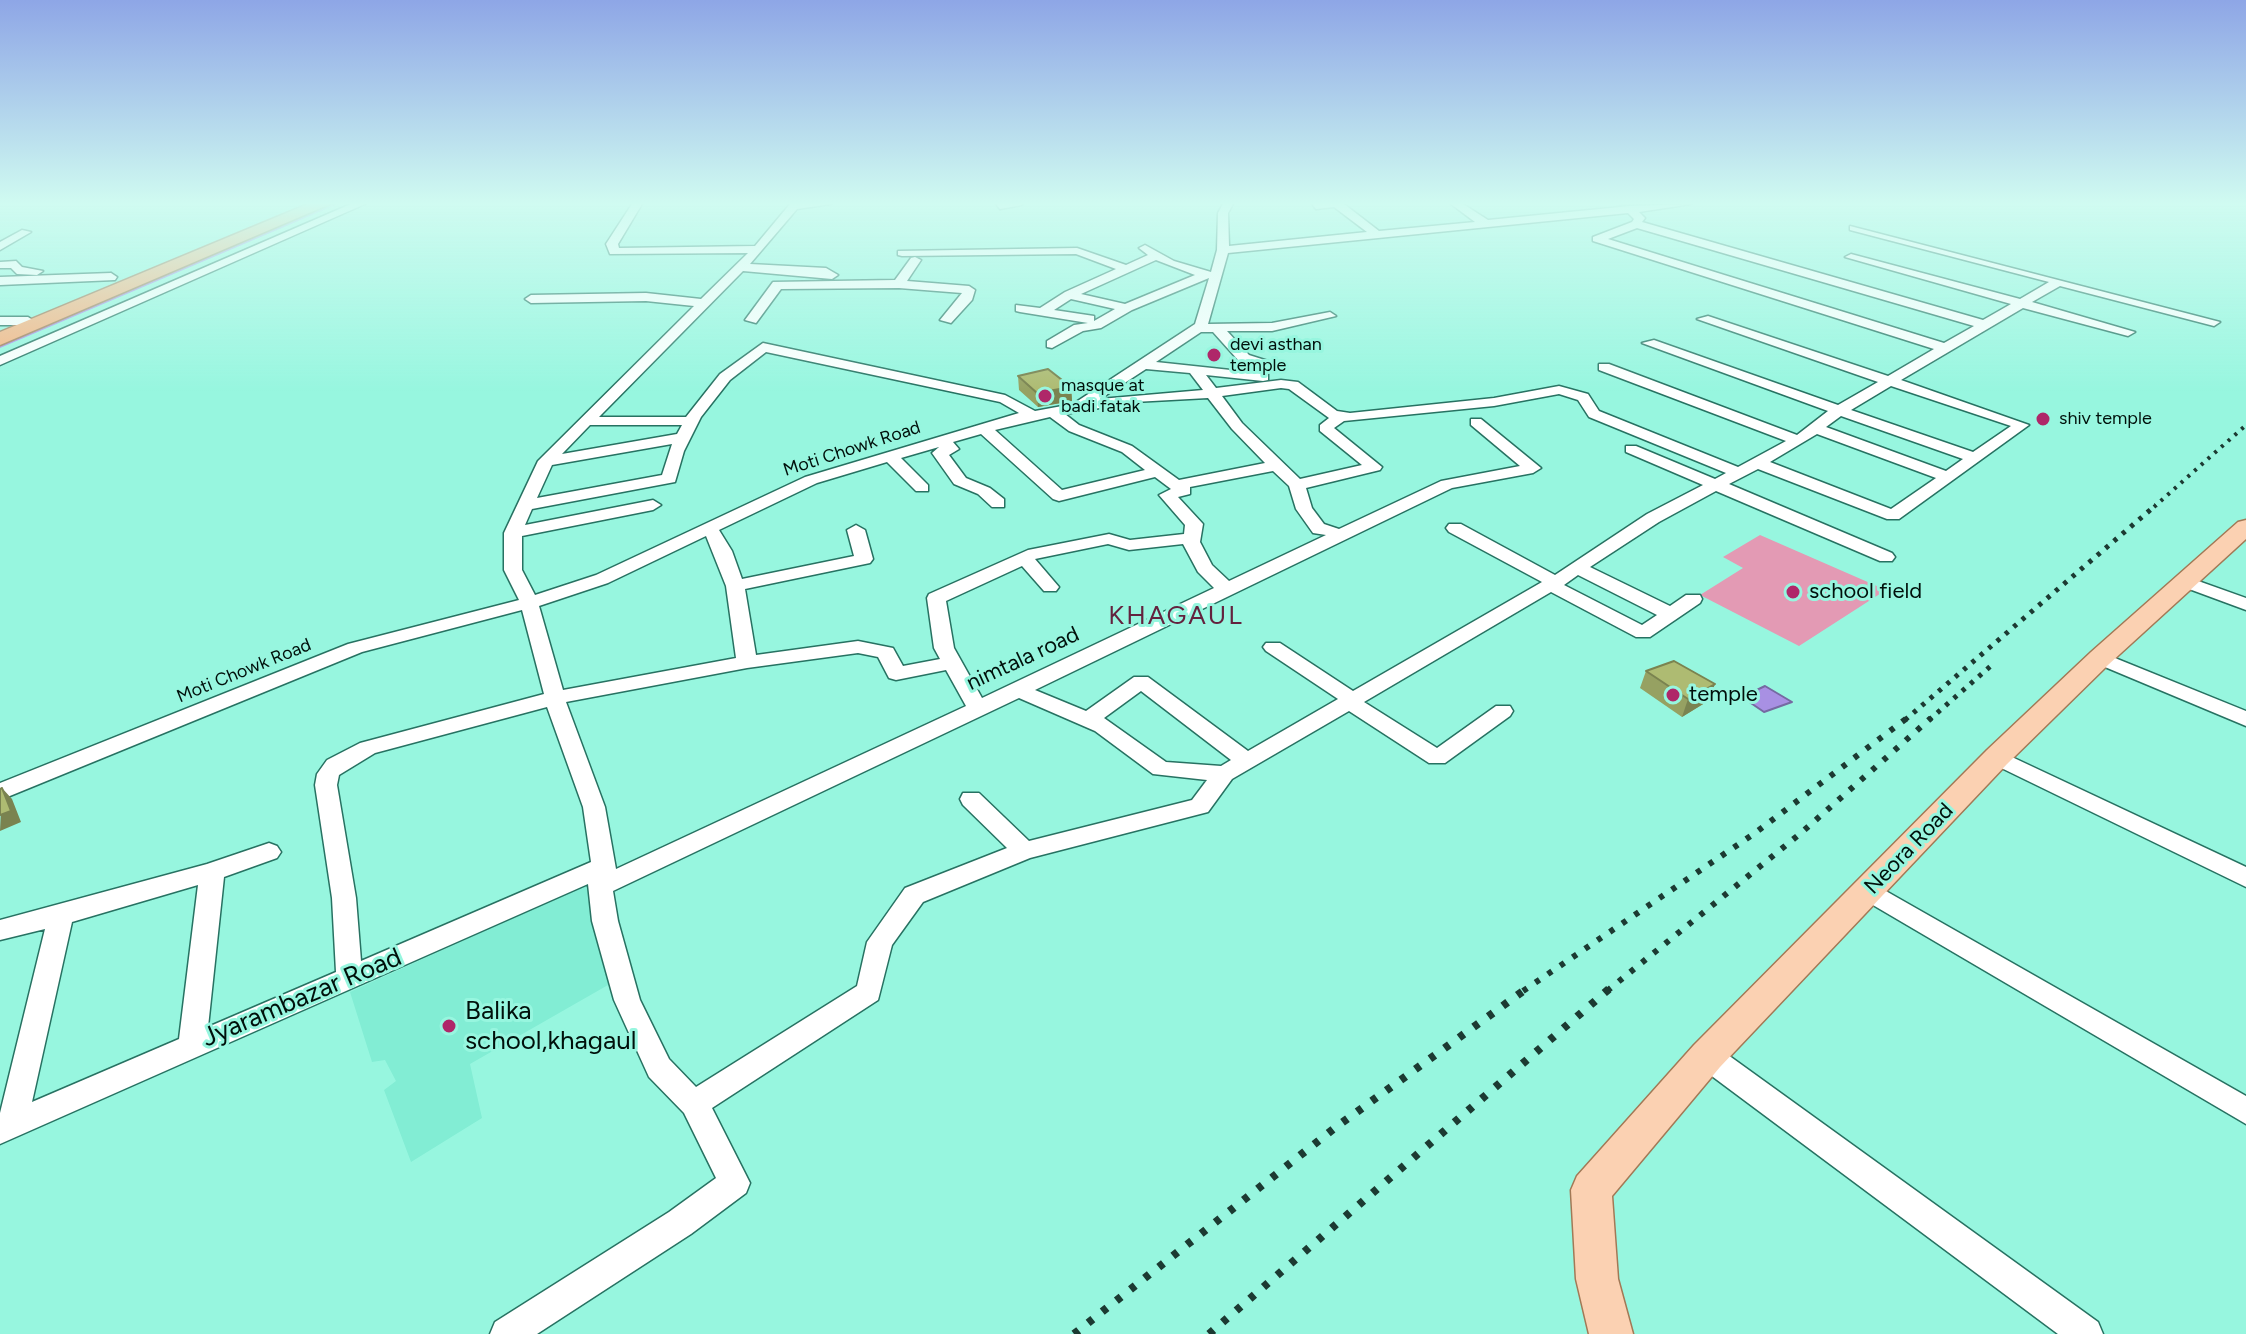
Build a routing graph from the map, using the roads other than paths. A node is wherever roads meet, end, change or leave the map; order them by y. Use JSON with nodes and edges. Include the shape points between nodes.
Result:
{"nodes":[{"id":1,"x":16,"y":266,"type":"edge"},
{"id":2,"x":159,"y":266,"type":"edge"},
{"id":3,"x":174,"y":266,"type":"edge"},
{"id":4,"x":217,"y":266,"type":"edge"},
{"id":5,"x":911,"y":266,"type":"edge"},
{"id":6,"x":1119,"y":266,"type":"edge"},
{"id":7,"x":1128,"y":266,"type":"edge"},
{"id":8,"x":1185,"y":266,"type":"edge"},
{"id":9,"x":1215,"y":266,"type":"edge"},
{"id":10,"x":1684,"y":266,"type":"edge"},
{"id":11,"x":1795,"y":266,"type":"edge"},
{"id":12,"x":1885,"y":266,"type":"edge"},
{"id":13,"x":1997,"y":266,"type":"edge"},
{"id":14,"x":741,"y":267,"type":"joint"},
{"id":15,"x":1124,"y":268,"type":"junction"},
{"id":16,"x":37,"y":271,"type":"dead end"},
{"id":17,"x":1210,"y":276,"type":"junction"},
{"id":18,"x":111,"y":277,"type":"dead end"},
{"id":19,"x":2060,"y":283,"type":"junction"},
{"id":20,"x":899,"y":284,"type":"junction"},
{"id":21,"x":827,"y":285,"type":"junction"},
{"id":22,"x":2,"y":289,"type":"edge"},
{"id":23,"x":38,"y":291,"type":"dead end"},
{"id":24,"x":1069,"y":295,"type":"junction"},
{"id":25,"x":531,"y":299,"type":"dead end"},
{"id":26,"x":705,"y":303,"type":"junction"},
{"id":27,"x":2021,"y":303,"type":"junction"},
{"id":28,"x":2201,"y":306,"type":"dead end"},
{"id":29,"x":1020,"y":308,"type":"dead end"},
{"id":30,"x":1126,"y":308,"type":"junction"},
{"id":31,"x":1042,"y":312,"type":"junction"},
{"id":32,"x":1330,"y":316,"type":"dead end"},
{"id":33,"x":1089,"y":319,"type":"dead end"},
{"id":34,"x":1703,"y":319,"type":"dead end"},
{"id":35,"x":751,"y":320,"type":"dead end"},
{"id":36,"x":946,"y":320,"type":"dead end"},
{"id":37,"x":0,"y":321,"type":"edge"},
{"id":38,"x":28,"y":321,"type":"junction"},
{"id":39,"x":2214,"y":322,"type":"dead end"},
{"id":40,"x":1985,"y":325,"type":"junction"},
{"id":41,"x":1197,"y":328,"type":"junction"},
{"id":42,"x":1218,"y":330,"type":"junction"},
{"id":43,"x":2128,"y":332,"type":"dead end"},
{"id":44,"x":0,"y":333,"type":"edge"},
{"id":45,"x":0,"y":339,"type":"edge"},
{"id":46,"x":1649,"y":343,"type":"dead end"},
{"id":47,"x":1052,"y":344,"type":"dead end"},
{"id":48,"x":1945,"y":348,"type":"junction"},
{"id":49,"x":0,"y":361,"type":"edge"},
{"id":50,"x":1141,"y":364,"type":"junction"},
{"id":51,"x":1604,"y":367,"type":"dead end"},
{"id":52,"x":1195,"y":370,"type":"junction"},
{"id":53,"x":1890,"y":381,"type":"junction"},
{"id":54,"x":1290,"y":383,"type":"junction"},
{"id":55,"x":1211,"y":393,"type":"junction"},
{"id":56,"x":1077,"y":408,"type":"junction"},
{"id":57,"x":1839,"y":410,"type":"junction"},
{"id":58,"x":1054,"y":413,"type":"junction"},
{"id":59,"x":1034,"y":416,"type":"junction"},
{"id":60,"x":1340,"y":417,"type":"junction"},
{"id":61,"x":588,"y":421,"type":"junction"},
{"id":62,"x":692,"y":421,"type":"junction"},
{"id":63,"x":1476,"y":422,"type":"dead end"},
{"id":64,"x":984,"y":428,"type":"junction"},
{"id":65,"x":1816,"y":428,"type":"junction"},
{"id":66,"x":682,"y":438,"type":"junction"},
{"id":67,"x":942,"y":441,"type":"junction"},
{"id":68,"x":1799,"y":441,"type":"junction"},
{"id":69,"x":1631,"y":449,"type":"dead end"},
{"id":70,"x":891,"y":457,"type":"junction"},
{"id":71,"x":1974,"y":458,"type":"junction"},
{"id":72,"x":546,"y":461,"type":"junction"},
{"id":73,"x":1757,"y":463,"type":"junction"},
{"id":74,"x":1277,"y":465,"type":"junction"},
{"id":75,"x":1155,"y":472,"type":"junction"},
{"id":76,"x":1739,"y":473,"type":"junction"},
{"id":77,"x":1948,"y":477,"type":"junction"},
{"id":78,"x":1178,"y":485,"type":"junction"},
{"id":79,"x":1297,"y":485,"type":"junction"},
{"id":80,"x":1716,"y":485,"type":"junction"},
{"id":81,"x":922,"y":488,"type":"dead end"},
{"id":82,"x":998,"y":503,"type":"dead end"},
{"id":83,"x":526,"y":505,"type":"junction"},
{"id":84,"x":653,"y":505,"type":"dead end"},
{"id":85,"x":2246,"y":527,"type":"edge"},
{"id":86,"x":1455,"y":528,"type":"dead end"},
{"id":87,"x":710,"y":529,"type":"junction"},
{"id":88,"x":856,"y":530,"type":"dead end"},
{"id":89,"x":513,"y":533,"type":"junction"},
{"id":90,"x":1339,"y":536,"type":"junction"},
{"id":91,"x":1191,"y":538,"type":"junction"},
{"id":92,"x":1886,"y":557,"type":"dead end"},
{"id":93,"x":1025,"y":558,"type":"junction"},
{"id":94,"x":1576,"y":567,"type":"junction"},
{"id":95,"x":2187,"y":582,"type":"junction"},
{"id":96,"x":1553,"y":584,"type":"junction"},
{"id":97,"x":735,"y":586,"type":"junction"},
{"id":98,"x":1050,"y":587,"type":"dead end"},
{"id":99,"x":1227,"y":590,"type":"junction"},
{"id":100,"x":1693,"y":599,"type":"dead end"},
{"id":101,"x":529,"y":602,"type":"junction"},
{"id":102,"x":2246,"y":604,"type":"edge"},
{"id":103,"x":1670,"y":614,"type":"junction"},
{"id":104,"x":1273,"y":647,"type":"dead end"},
{"id":105,"x":2100,"y":658,"type":"junction"},
{"id":106,"x":747,"y":662,"type":"junction"},
{"id":107,"x":953,"y":662,"type":"junction"},
{"id":108,"x":1016,"y":689,"type":"junction"},
{"id":109,"x":555,"y":698,"type":"junction"},
{"id":110,"x":1351,"y":701,"type":"junction"},
{"id":111,"x":977,"y":707,"type":"junction"},
{"id":112,"x":1503,"y":711,"type":"dead end"},
{"id":113,"x":1089,"y":719,"type":"junction"},
{"id":114,"x":2246,"y":719,"type":"edge"},
{"id":115,"x":1997,"y":757,"type":"junction"},
{"id":116,"x":1247,"y":761,"type":"junction"},
{"id":117,"x":1224,"y":774,"type":"junction"},
{"id":118,"x":0,"y":792,"type":"edge"},
{"id":119,"x":971,"y":799,"type":"dead end"},
{"id":120,"x":1024,"y":851,"type":"junction"},
{"id":121,"x":269,"y":852,"type":"dead end"},
{"id":122,"x":212,"y":872,"type":"junction"},
{"id":123,"x":602,"y":876,"type":"junction"},
{"id":124,"x":2246,"y":878,"type":"edge"},
{"id":125,"x":1870,"y":891,"type":"junction"},
{"id":126,"x":61,"y":915,"type":"junction"},
{"id":127,"x":0,"y":930,"type":"edge"},
{"id":128,"x":349,"y":977,"type":"junction"},
{"id":129,"x":192,"y":1045,"type":"junction"},
{"id":130,"x":1707,"y":1056,"type":"junction"},
{"id":131,"x":694,"y":1104,"type":"junction"},
{"id":132,"x":2246,"y":1111,"type":"edge"},
{"id":133,"x":6,"y":1127,"type":"edge"},
{"id":134,"x":507,"y":1334,"type":"edge"},
{"id":135,"x":1611,"y":1334,"type":"edge"},
{"id":136,"x":2086,"y":1334,"type":"edge"}],
"edges":[{"from":1,"to":16,"type":"street"},
{"from":2,"to":38,"type":"highway"},
{"from":3,"to":45,"type":"highway"},
{"from":4,"to":49,"type":"street"},
{"from":5,"to":20,"type":"street"},
{"from":6,"to":15,"type":"street"},
{"from":7,"to":15,"type":"street"},
{"from":8,"to":17,"type":"street"},
{"from":9,"to":17,"type":"street"},
{"from":10,"to":48,"type":"street"},
{"from":11,"to":40,"type":"street"},
{"from":12,"to":27,"type":"street"},
{"from":13,"to":19,"type":"street"},
{"from":14,"to":21,"type":"street","via":[[826,272],[832,276]]},
{"from":14,"to":26,"type":"street"},
{"from":15,"to":24,"type":"street"},
{"from":17,"to":30,"type":"street"},
{"from":17,"to":41,"type":"street"},
{"from":18,"to":22,"type":"street","via":[[19,281]]},
{"from":19,"to":27,"type":"street"},
{"from":19,"to":28,"type":"street","via":[[2088,277]]},
{"from":19,"to":39,"type":"street"},
{"from":20,"to":21,"type":"street"},
{"from":20,"to":36,"type":"street","via":[[969,290]]},
{"from":21,"to":35,"type":"street","via":[[777,285]]},
{"from":22,"to":23,"type":"street"},
{"from":24,"to":30,"type":"street"},
{"from":24,"to":31,"type":"street"},
{"from":25,"to":26,"type":"street","via":[[646,297]]},
{"from":26,"to":61,"type":"street"},
{"from":27,"to":40,"type":"street"},
{"from":27,"to":43,"type":"street"},
{"from":29,"to":31,"type":"street"},
{"from":30,"to":47,"type":"street"},
{"from":31,"to":33,"type":"street"},
{"from":32,"to":42,"type":"street"},
{"from":34,"to":53,"type":"street"},
{"from":37,"to":38,"type":"street"},
{"from":38,"to":44,"type":"highway"},
{"from":40,"to":48,"type":"street"},
{"from":41,"to":42,"type":"street"},
{"from":41,"to":50,"type":"street","name":"Moti Chowk Road"},
{"from":42,"to":54,"type":"street","via":[[1244,358],[1267,364]]},
{"from":46,"to":57,"type":"street"},
{"from":48,"to":53,"type":"street"},
{"from":50,"to":52,"type":"street"},
{"from":50,"to":56,"type":"street","name":"Moti Chowk Road"},
{"from":51,"to":68,"type":"street"},
{"from":52,"to":54,"type":"street"},
{"from":52,"to":55,"type":"street"},
{"from":53,"to":57,"type":"street"},
{"from":53,"to":71,"type":"street","via":[[2022,425]]},
{"from":54,"to":55,"type":"street"},
{"from":54,"to":60,"type":"street"},
{"from":55,"to":56,"type":"street"},
{"from":55,"to":74,"type":"street"},
{"from":56,"to":58,"type":"street","name":"Moti Chowk Road"},
{"from":57,"to":65,"type":"street"},
{"from":57,"to":71,"type":"street"},
{"from":58,"to":59,"type":"street","name":"Moti Chowk Road"},
{"from":58,"to":75,"type":"street","via":[[1074,428],[1127,449]]},
{"from":59,"to":62,"type":"street","via":[[1005,399],[765,347],[725,377]]},
{"from":59,"to":64,"type":"street","name":"Moti Chowk Road"},
{"from":60,"to":76,"type":"street","via":[[1480,404],[1559,390],[1583,397],[1594,414]]},
{"from":60,"to":79,"type":"street","via":[[1325,428],[1374,467]]},
{"from":61,"to":62,"type":"street"},
{"from":61,"to":72,"type":"street"},
{"from":62,"to":66,"type":"street"},
{"from":63,"to":90,"type":"street","name":"nimtala road","via":[[1533,468],[1447,484]]},
{"from":64,"to":67,"type":"street","name":"Moti Chowk Road"},
{"from":64,"to":75,"type":"street","via":[[1059,496]]},
{"from":65,"to":68,"type":"street"},
{"from":65,"to":77,"type":"street"},
{"from":66,"to":72,"type":"street"},
{"from":66,"to":83,"type":"street","via":[[669,479]]},
{"from":67,"to":70,"type":"street","name":"Moti Chowk Road"},
{"from":67,"to":82,"type":"street","via":[[951,449],[940,453],[960,481]]},
{"from":68,"to":73,"type":"street"},
{"from":69,"to":80,"type":"street"},
{"from":70,"to":81,"type":"street"},
{"from":70,"to":87,"type":"street","name":"Moti Chowk Road","via":[[811,480]]},
{"from":71,"to":77,"type":"street"},
{"from":72,"to":83,"type":"street"},
{"from":73,"to":76,"type":"street"},
{"from":73,"to":77,"type":"street","via":[[1893,515]]},
{"from":74,"to":78,"type":"street"},
{"from":74,"to":79,"type":"street"},
{"from":75,"to":78,"type":"street"},
{"from":76,"to":80,"type":"street"},
{"from":78,"to":91,"type":"street","via":[[1184,491],[1167,495],[1194,524]]},
{"from":79,"to":90,"type":"street","via":[[1304,509],[1319,529]]},
{"from":80,"to":92,"type":"street"},
{"from":80,"to":94,"type":"street"},
{"from":83,"to":89,"type":"street"},
{"from":84,"to":89,"type":"street"},
{"from":85,"to":95,"type":"main road","name":"Neora Road"},
{"from":86,"to":96,"type":"street"},
{"from":87,"to":97,"type":"street"},
{"from":87,"to":101,"type":"street","name":"Moti Chowk Road","via":[[602,579]]},
{"from":88,"to":97,"type":"street","via":[[864,559]]},
{"from":89,"to":101,"type":"street","via":[[513,570]]},
{"from":90,"to":99,"type":"street","name":"nimtala road"},
{"from":91,"to":93,"type":"street","via":[[1129,545],[1109,539],[1040,550]]},
{"from":91,"to":99,"type":"street","via":[[1204,568]]},
{"from":93,"to":98,"type":"street"},
{"from":93,"to":107,"type":"street","via":[[936,598],[944,648]]},
{"from":94,"to":96,"type":"street"},
{"from":94,"to":103,"type":"street"},
{"from":95,"to":102,"type":"street"},
{"from":95,"to":105,"type":"main road","name":"Neora Road"},
{"from":96,"to":103,"type":"street","via":[[1643,633]]},
{"from":96,"to":110,"type":"street"},
{"from":97,"to":106,"type":"street"},
{"from":99,"to":108,"type":"street","name":"nimtala road"},
{"from":100,"to":103,"type":"street"},
{"from":101,"to":109,"type":"street"},
{"from":101,"to":118,"type":"street","name":"Moti Chowk Road","via":[[355,648]]},
{"from":104,"to":110,"type":"street"},
{"from":105,"to":114,"type":"street"},
{"from":105,"to":115,"type":"main road","name":"Neora Road"},
{"from":106,"to":107,"type":"street","via":[[858,647],[886,652],[896,674]]},
{"from":106,"to":109,"type":"street"},
{"from":107,"to":111,"type":"street"},
{"from":108,"to":111,"type":"street","name":"nimtala road"},
{"from":108,"to":113,"type":"street"},
{"from":109,"to":123,"type":"street","via":[[594,807]]},
{"from":109,"to":128,"type":"street","via":[[368,748],[328,774]]},
{"from":110,"to":112,"type":"street","via":[[1437,758]]},
{"from":110,"to":116,"type":"street"},
{"from":111,"to":123,"type":"street","name":"nimtala road","via":[[727,829]]},
{"from":113,"to":116,"type":"street","via":[[1141,681]]},
{"from":113,"to":117,"type":"street","via":[[1161,769]]},
{"from":115,"to":124,"type":"street"},
{"from":115,"to":125,"type":"main road","name":"Neora Road"},
{"from":116,"to":117,"type":"street"},
{"from":117,"to":120,"type":"street","via":[[1200,806]]},
{"from":119,"to":120,"type":"street"},
{"from":120,"to":131,"type":"street","via":[[914,895],[880,942],[869,992]]},
{"from":121,"to":122,"type":"street"},
{"from":122,"to":126,"type":"street"},
{"from":122,"to":129,"type":"street"},
{"from":123,"to":128,"type":"street","name":"Jyarambazar Road"},
{"from":123,"to":131,"type":"street","via":[[605,921],[627,1000],[659,1068]]},
{"from":125,"to":130,"type":"main road","name":"Neora Road"},
{"from":125,"to":132,"type":"street"},
{"from":126,"to":127,"type":"street"},
{"from":126,"to":133,"type":"street"},
{"from":128,"to":129,"type":"street","name":"Jyarambazar Road"},
{"from":129,"to":133,"type":"street","name":"Jyarambazar Road"},
{"from":130,"to":135,"type":"main road","name":"Neora Road","via":[[1591,1190],[1597,1279]]},
{"from":130,"to":136,"type":"street"},
{"from":131,"to":134,"type":"street","via":[[735,1183]]}]}
